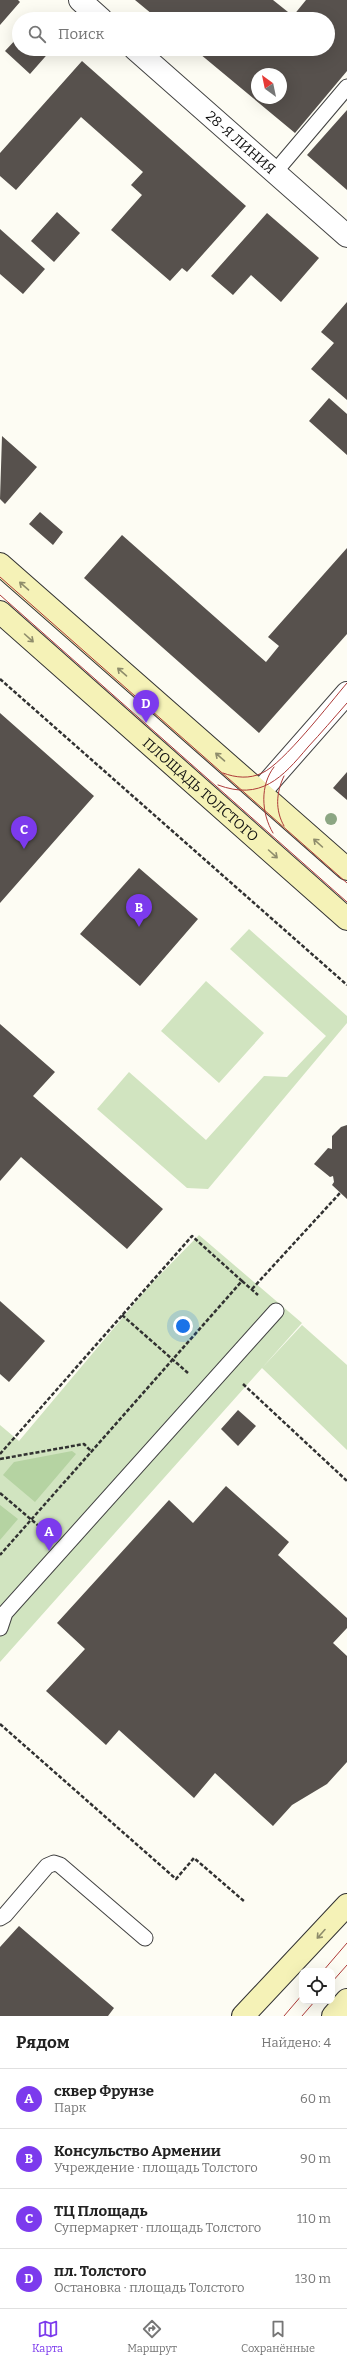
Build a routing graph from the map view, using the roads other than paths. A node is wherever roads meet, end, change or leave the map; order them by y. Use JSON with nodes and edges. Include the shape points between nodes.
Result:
{"nodes":[{"id":1,"x":80,"y":0,"type":"edge"},
{"id":2,"x":93,"y":12,"type":"edge"},
{"id":3,"x":143,"y":56,"type":"edge"},
{"id":4,"x":347,"y":87,"type":"edge"},
{"id":5,"x":275,"y":172,"type":"junction"},
{"id":6,"x":347,"y":236,"type":"edge"},
{"id":7,"x":0,"y":564,"type":"edge"},
{"id":8,"x":0,"y":612,"type":"edge"},
{"id":9,"x":347,"y":693,"type":"edge"},
{"id":10,"x":260,"y":792,"type":"junction"},
{"id":11,"x":347,"y":869,"type":"edge"},
{"id":12,"x":347,"y":919,"type":"edge"},
{"id":13,"x":276,"y":1311,"type":"dead end"},
{"id":14,"x":0,"y":1628,"type":"edge"},
{"id":15,"x":347,"y":1905,"type":"edge"},
{"id":16,"x":0,"y":1918,"type":"edge"},
{"id":17,"x":145,"y":1938,"type":"dead end"},
{"id":18,"x":347,"y":2000,"type":"edge"},
{"id":19,"x":252,"y":2013,"type":"edge"},
{"id":20,"x":333,"y":2016,"type":"edge"}],
"edges":[{"from":1,"to":2,"type":"street"},
{"from":3,"to":5,"type":"street","name":"28-Я ЛИНИЯ"},
{"from":4,"to":5,"type":"lane"},
{"from":5,"to":6,"type":"street","name":"28-Я ЛИНИЯ"},
{"from":10,"to":7,"type":"main road","one_way":true},
{"from":8,"to":12,"type":"main road","name":"ПЛОЩАДЬ ТОЛСТОГО","one_way":true},
{"from":9,"to":10,"type":"street"},
{"from":11,"to":10,"type":"main road","one_way":true},
{"from":13,"to":14,"type":"lane","via":[[5,1613]]},
{"from":15,"to":19,"type":"main road","one_way":true},
{"from":16,"to":17,"type":"lane","via":[[47,1866],[54,1863],[60,1865]]},
{"from":18,"to":20,"type":"main road"}]}
